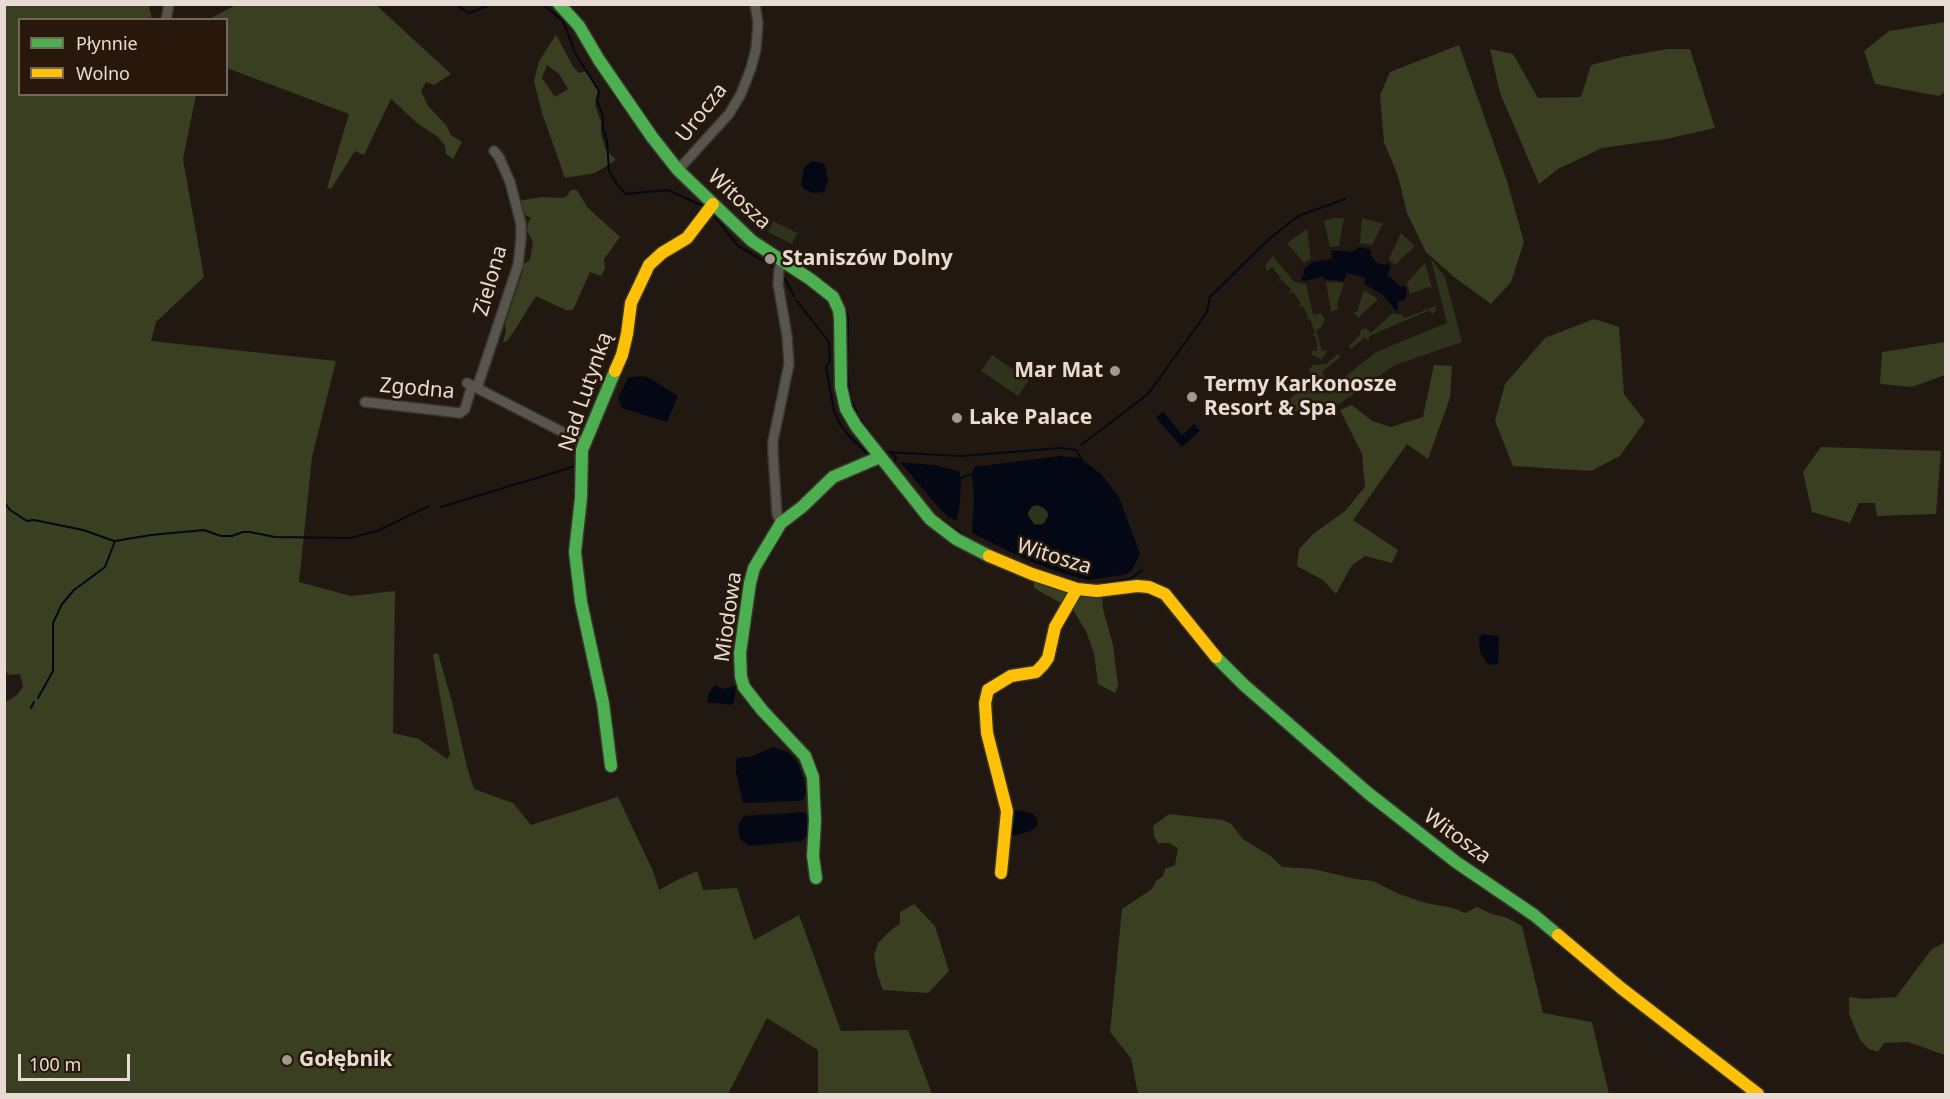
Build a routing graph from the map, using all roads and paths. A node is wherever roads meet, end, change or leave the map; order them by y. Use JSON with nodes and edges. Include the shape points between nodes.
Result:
{"nodes":[{"id":1,"x":559,"y":4,"type":"edge"},
{"id":2,"x":755,"y":4,"type":"edge"},
{"id":3,"x":494,"y":151,"type":"dead end"},
{"id":4,"x":678,"y":170,"type":"junction"},
{"id":5,"x":713,"y":204,"type":"junction"},
{"id":6,"x":783,"y":262,"type":"junction"},
{"id":7,"x":472,"y":385,"type":"junction"},
{"id":8,"x":365,"y":402,"type":"dead end"},
{"id":9,"x":465,"y":409,"type":"joint"},
{"id":10,"x":584,"y":442,"type":"junction"},
{"id":11,"x":880,"y":457,"type":"junction"},
{"id":12,"x":780,"y":523,"type":"junction"},
{"id":13,"x":1077,"y":589,"type":"junction"},
{"id":14,"x":611,"y":766,"type":"dead end"},
{"id":15,"x":1001,"y":873,"type":"dead end"},
{"id":16,"x":816,"y":878,"type":"dead end"},
{"id":17,"x":1758,"y":1095,"type":"edge"}],
"edges":[{"from":1,"to":4,"type":"street","name":"Witosza","via":[[579,26]]},
{"from":2,"to":4,"type":"street","name":"Urocza","via":[[756,49],[741,93],[729,114]]},
{"from":3,"to":7,"type":"street","name":"Zielona","via":[[510,182],[521,239],[518,265]]},
{"from":4,"to":5,"type":"street","name":"Witosza"},
{"from":5,"to":6,"type":"street","name":"Witosza","via":[[752,241]]},
{"from":5,"to":10,"type":"street","name":"Nad Lutynką","via":[[687,238],[662,253],[644,274],[631,303],[621,355]]},
{"from":6,"to":11,"type":"street","name":"Witosza","via":[[833,297],[839,310],[846,409]]},
{"from":6,"to":12,"type":"street","via":[[778,284],[789,364],[773,441]]},
{"from":7,"to":9,"type":"street","name":"Zielona"},
{"from":7,"to":10,"type":"street"},
{"from":8,"to":9,"type":"street","name":"Zgodna","via":[[455,413]]},
{"from":10,"to":14,"type":"street","name":"Nad Lutynką","via":[[575,552]]},
{"from":11,"to":12,"type":"street","name":"Miodowa","via":[[833,477]]},
{"from":11,"to":13,"type":"street","name":"Witosza","via":[[930,519],[956,539],[1032,574]]},
{"from":12,"to":16,"type":"street","name":"Miodowa","via":[[751,576],[741,677],[748,693],[804,756],[813,777]]},
{"from":13,"to":15,"type":"street","via":[[1055,627],[1043,665],[1036,672],[1011,676],[988,690],[987,733],[1007,811]]},
{"from":13,"to":17,"type":"street","name":"Witosza","via":[[1137,586],[1165,594],[1244,685],[1368,793],[1433,845],[1534,915]]}]}
